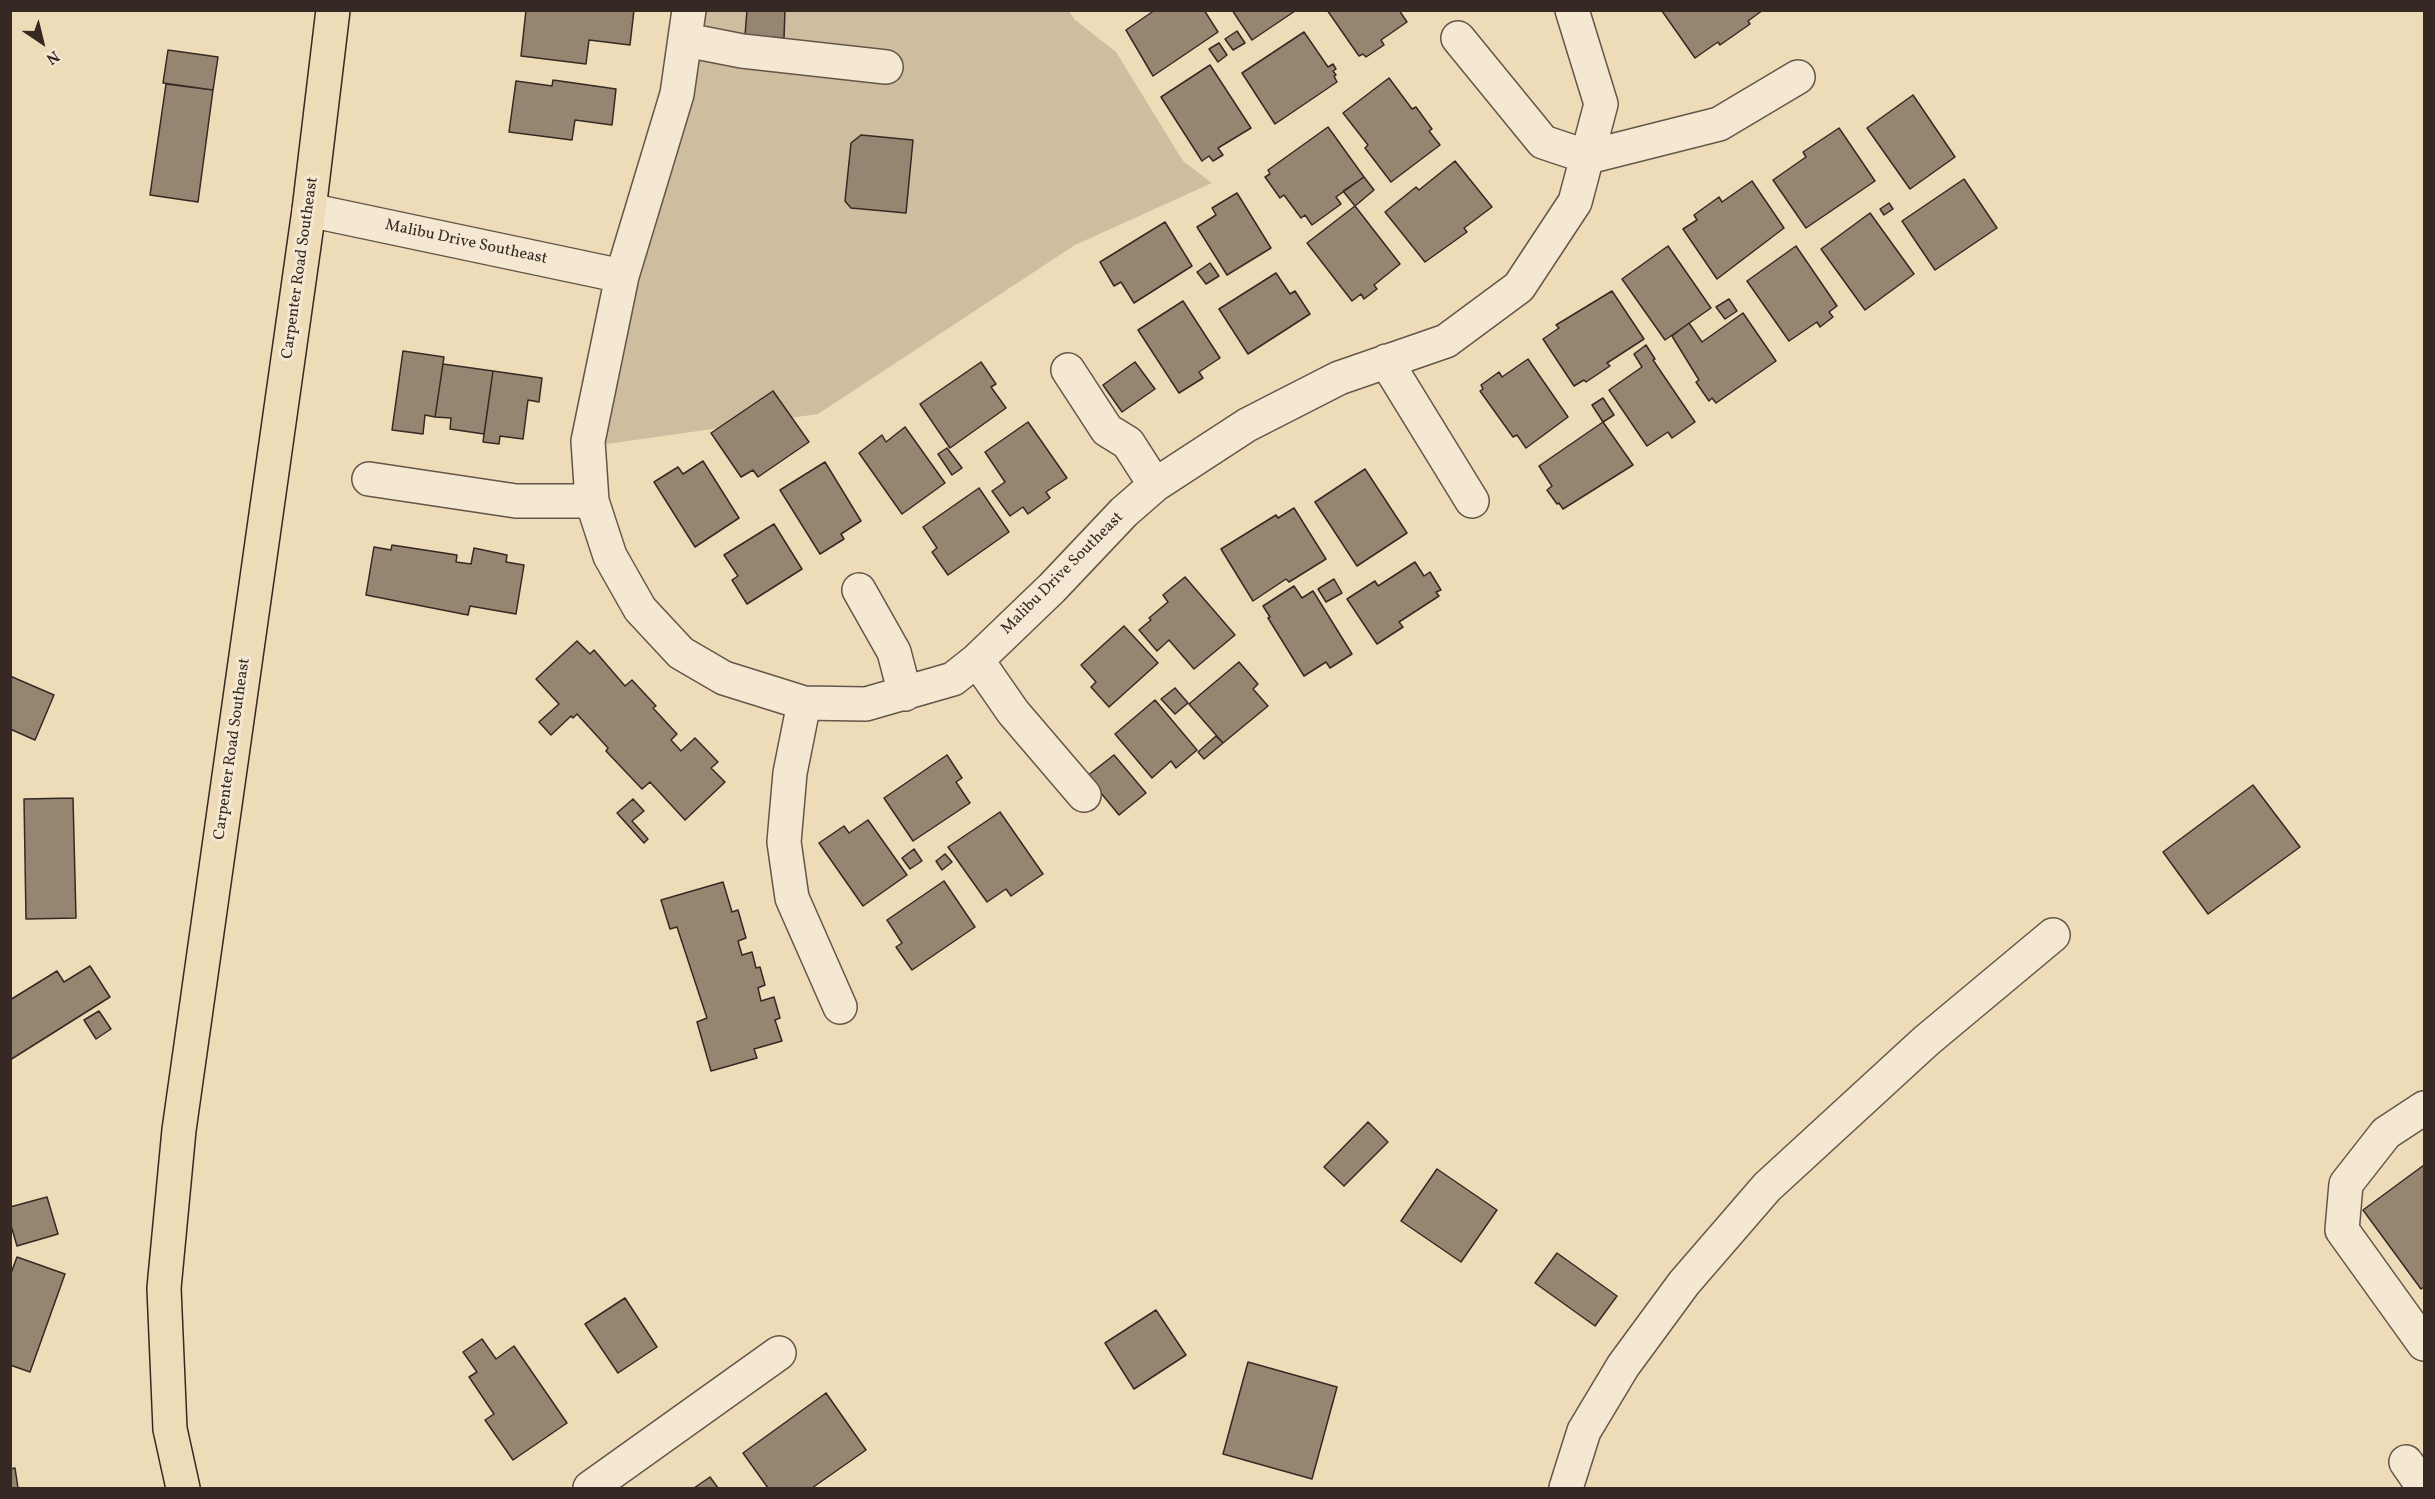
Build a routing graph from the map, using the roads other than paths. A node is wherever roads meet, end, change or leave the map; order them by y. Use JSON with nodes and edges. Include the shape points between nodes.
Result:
{"nodes":[{"id":1,"x":333,"y":10,"type":"edge"},
{"id":2,"x":1572,"y":10,"type":"edge"},
{"id":3,"x":688,"y":26,"type":"edge"},
{"id":4,"x":1458,"y":38,"type":"dead end"},
{"id":5,"x":886,"y":67,"type":"dead end"},
{"id":6,"x":1798,"y":77,"type":"dead end"},
{"id":7,"x":1588,"y":157,"type":"junction"},
{"id":8,"x":309,"y":210,"type":"junction"},
{"id":9,"x":622,"y":276,"type":"junction"},
{"id":10,"x":1386,"y":361,"type":"junction"},
{"id":11,"x":1068,"y":370,"type":"dead end"},
{"id":12,"x":369,"y":479,"type":"dead end"},
{"id":13,"x":1155,"y":485,"type":"junction"},
{"id":14,"x":592,"y":501,"type":"junction"},
{"id":15,"x":1472,"y":501,"type":"dead end"},
{"id":16,"x":859,"y":590,"type":"dead end"},
{"id":17,"x":977,"y":660,"type":"junction"},
{"id":18,"x":905,"y":694,"type":"junction"},
{"id":19,"x":804,"y":703,"type":"junction"},
{"id":20,"x":1084,"y":795,"type":"dead end"},
{"id":21,"x":2053,"y":935,"type":"dead end"},
{"id":22,"x":840,"y":1006,"type":"dead end"},
{"id":23,"x":2424,"y":1108,"type":"edge"},
{"id":24,"x":2424,"y":1344,"type":"edge"},
{"id":25,"x":779,"y":1353,"type":"dead end"},
{"id":26,"x":183,"y":1488,"type":"edge"},
{"id":27,"x":590,"y":1488,"type":"edge"},
{"id":28,"x":1566,"y":1488,"type":"edge"}],
"edges":[{"from":1,"to":8,"type":"main road","name":"Carpenter Road Southeast"},
{"from":2,"to":7,"type":"street","name":"Malibu Drive Southeast","via":[[1601,104]]},
{"from":3,"to":5,"type":"street","via":[[742,51]]},
{"from":3,"to":9,"type":"street","name":"Malibu Drive Southeast","via":[[676,94]]},
{"from":4,"to":7,"type":"street","via":[[1543,142]]},
{"from":6,"to":7,"type":"street","via":[[1719,124]]},
{"from":7,"to":10,"type":"street","name":"Malibu Drive Southeast","via":[[1575,202],[1519,287],[1446,341]]},
{"from":8,"to":9,"type":"street","name":"Malibu Drive Southeast"},
{"from":8,"to":26,"type":"main road","name":"Carpenter Road Southeast","via":[[179,1130],[164,1288],[170,1429]]},
{"from":9,"to":14,"type":"street","name":"Malibu Drive Southeast","via":[[588,441]]},
{"from":10,"to":13,"type":"street","name":"Malibu Drive Southeast","via":[[1339,378],[1247,425]]},
{"from":10,"to":15,"type":"street"},
{"from":11,"to":13,"type":"street","via":[[1107,430],[1128,443]]},
{"from":12,"to":14,"type":"street","via":[[516,501]]},
{"from":13,"to":17,"type":"street","name":"Malibu Drive Southeast"},
{"from":14,"to":19,"type":"street","name":"Malibu Drive Southeast","via":[[610,556],[639,609],[681,653],[724,678]]},
{"from":16,"to":18,"type":"street","via":[[894,651]]},
{"from":17,"to":18,"type":"street","name":"Malibu Drive Southeast","via":[[953,679]]},
{"from":17,"to":20,"type":"street","via":[[1013,712]]},
{"from":18,"to":19,"type":"street","name":"Malibu Drive Southeast","via":[[866,704]]},
{"from":19,"to":22,"type":"street","via":[[790,773],[784,842],[792,898]]},
{"from":21,"to":28,"type":"street","via":[[1926,1041],[1767,1187],[1684,1283],[1623,1366],[1584,1431]]},
{"from":23,"to":24,"type":"street","via":[[2386,1133],[2346,1184],[2342,1230]]},
{"from":25,"to":27,"type":"street"}]}
